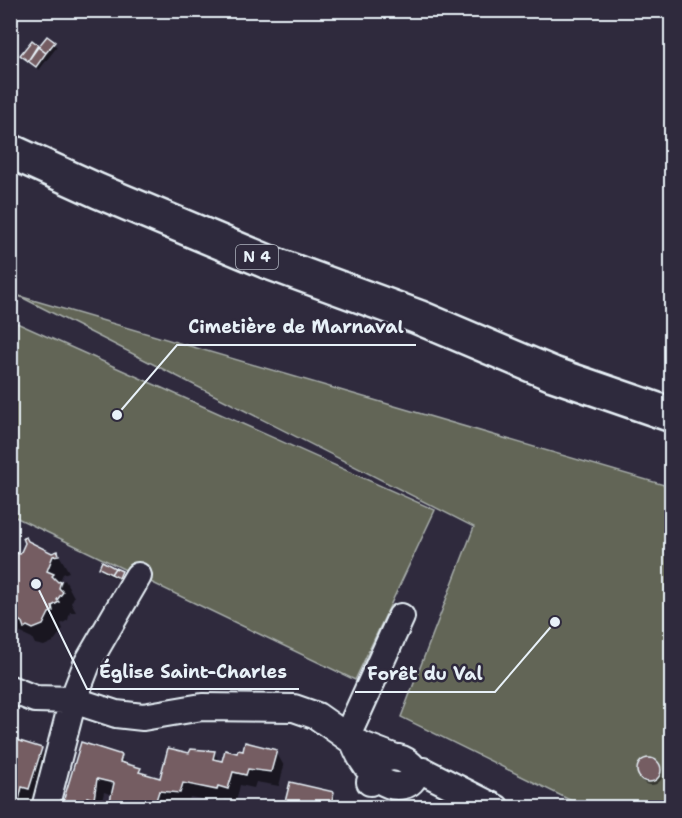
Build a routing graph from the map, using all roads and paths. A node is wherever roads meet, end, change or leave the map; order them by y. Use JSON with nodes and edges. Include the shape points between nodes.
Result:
{"nodes":[{"id":1,"x":10,"y":151,"type":"edge"},
{"id":2,"x":418,"y":316,"type":"junction"},
{"id":3,"x":672,"y":394,"type":"edge"},
{"id":4,"x":672,"y":416,"type":"edge"},
{"id":5,"x":138,"y":576,"type":"dead end"},
{"id":6,"x":401,"y":617,"type":"dead end"},
{"id":7,"x":10,"y":689,"type":"edge"},
{"id":8,"x":73,"y":700,"type":"junction"},
{"id":9,"x":351,"y":739,"type":"junction"},
{"id":10,"x":407,"y":784,"type":"edge"},
{"id":11,"x":379,"y":796,"type":"edge"},
{"id":12,"x":45,"y":807,"type":"edge"},
{"id":13,"x":496,"y":807,"type":"edge"}],
"edges":[{"from":1,"to":2,"type":"highway","number":"N 4","via":[[268,262]]},
{"from":2,"to":3,"type":"highway","number":"N 4","via":[[558,355]]},
{"from":2,"to":4,"type":"highway","number":"N 4","via":[[553,374]]},
{"from":5,"to":8,"type":"street","via":[[87,664]]},
{"from":6,"to":9,"type":"street"},
{"from":7,"to":8,"type":"street","via":[[35,699]]},
{"from":8,"to":9,"type":"street","via":[[116,714],[143,717],[202,707],[294,708],[317,716]]},
{"from":8,"to":12,"type":"street"},
{"from":9,"to":10,"type":"street"},
{"from":9,"to":11,"type":"street"},
{"from":10,"to":11,"type":"street","via":[[394,801]]},
{"from":10,"to":11,"type":"street","via":[[376,764]]},
{"from":10,"to":13,"type":"street","via":[[421,792],[454,786]]}]}
